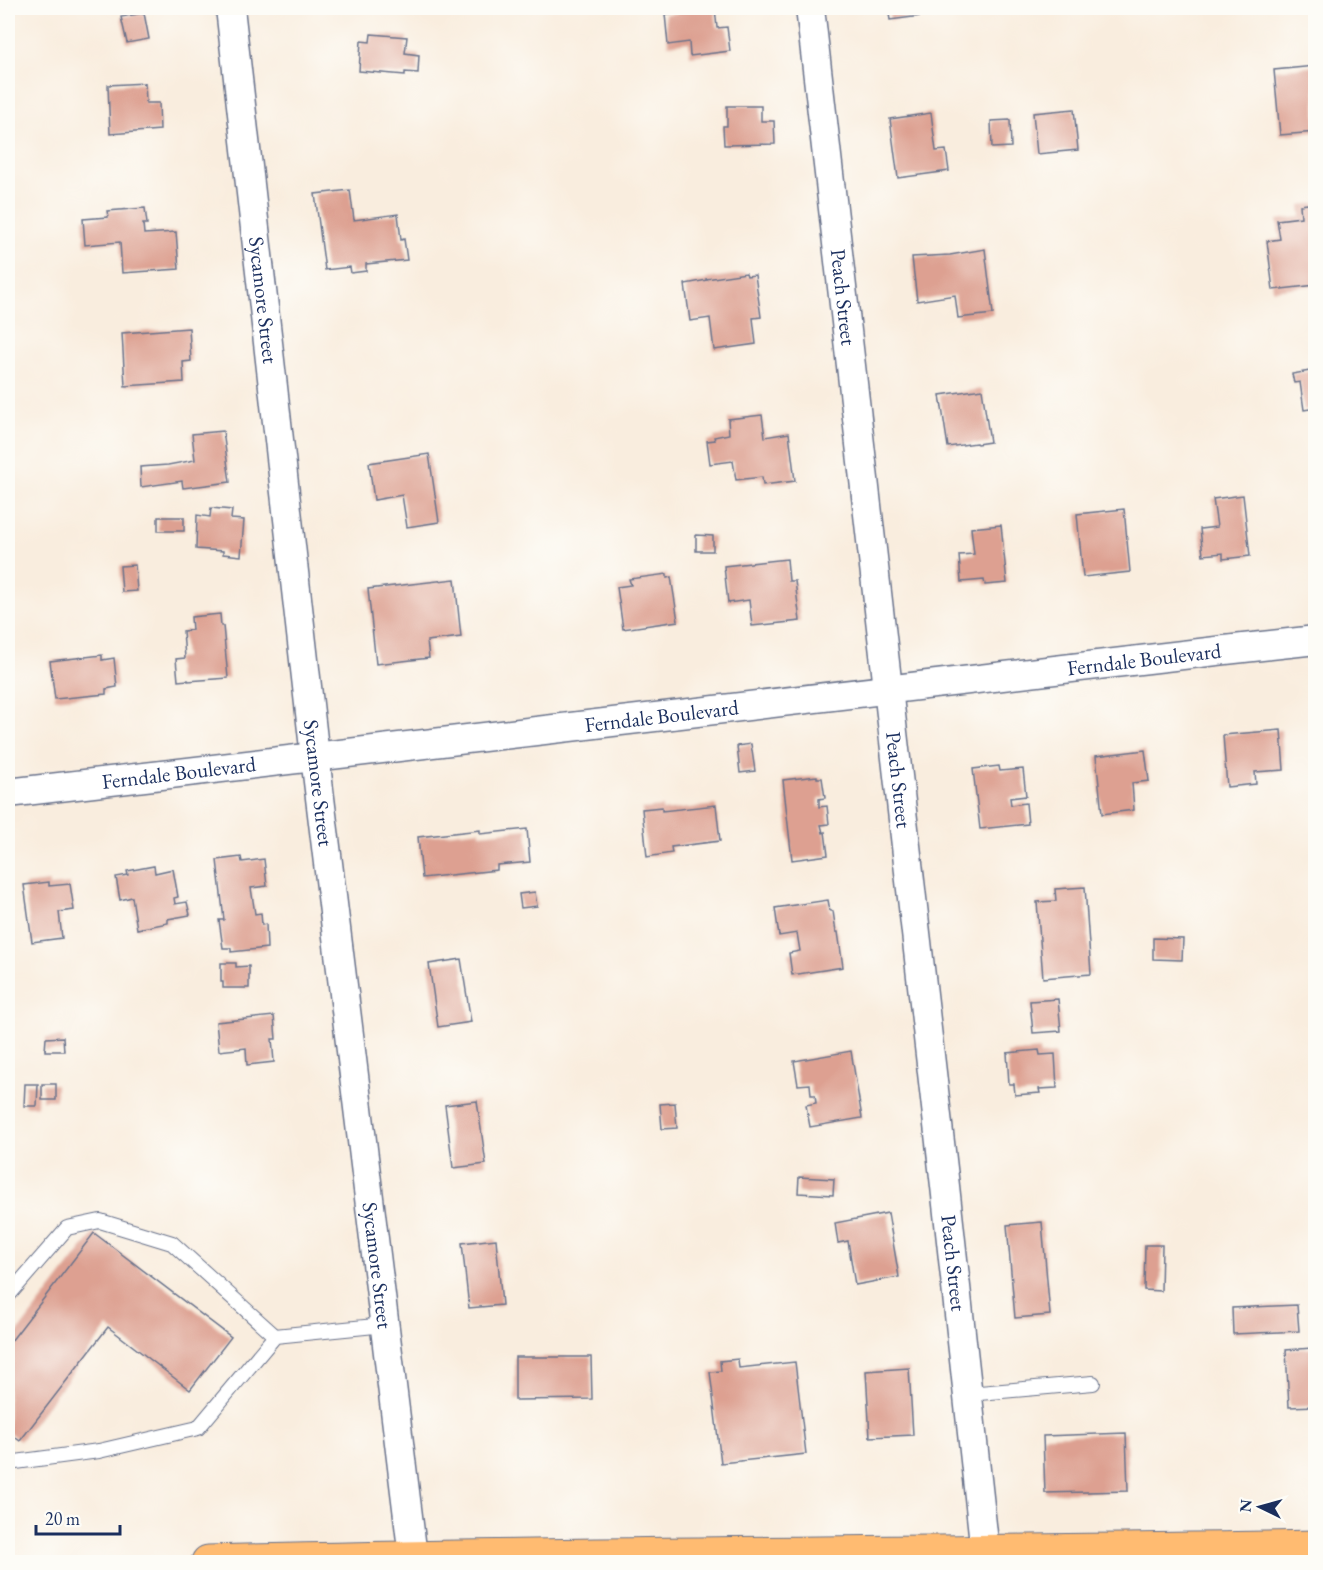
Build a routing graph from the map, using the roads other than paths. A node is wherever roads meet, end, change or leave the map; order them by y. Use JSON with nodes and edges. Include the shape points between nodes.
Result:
{"nodes":[{"id":1,"x":230,"y":8,"type":"edge"},
{"id":2,"x":810,"y":8,"type":"edge"},
{"id":3,"x":1316,"y":640,"type":"edge"},
{"id":4,"x":887,"y":690,"type":"junction"},
{"id":5,"x":315,"y":757,"type":"junction"},
{"id":6,"x":8,"y":793,"type":"edge"},
{"id":7,"x":8,"y":1296,"type":"edge"},
{"id":8,"x":385,"y":1325,"type":"junction"},
{"id":9,"x":275,"y":1336,"type":"junction"},
{"id":10,"x":1093,"y":1383,"type":"dead end"},
{"id":11,"x":968,"y":1394,"type":"junction"},
{"id":12,"x":8,"y":1463,"type":"edge"},
{"id":13,"x":1316,"y":1547,"type":"edge"},
{"id":14,"x":985,"y":1552,"type":"junction"},
{"id":15,"x":1157,"y":1556,"type":"edge"},
{"id":16,"x":413,"y":1557,"type":"junction"},
{"id":17,"x":846,"y":1558,"type":"edge"},
{"id":18,"x":583,"y":1559,"type":"edge"},
{"id":19,"x":210,"y":1562,"type":"edge"}],
"edges":[{"from":1,"to":5,"type":"street","name":"Sycamore Street"},
{"from":2,"to":4,"type":"street","name":"Peach Street"},
{"from":3,"to":4,"type":"street","name":"Ferndale Boulevard"},
{"from":4,"to":5,"type":"street","name":"Ferndale Boulevard"},
{"from":4,"to":11,"type":"street","name":"Peach Street"},
{"from":5,"to":6,"type":"street","name":"Ferndale Boulevard"},
{"from":5,"to":8,"type":"street","name":"Sycamore Street"},
{"from":7,"to":9,"type":"lane","via":[[67,1228],[100,1221],[172,1243]]},
{"from":8,"to":9,"type":"lane"},
{"from":8,"to":16,"type":"street","name":"Sycamore Street"},
{"from":9,"to":12,"type":"lane","via":[[198,1428],[99,1451]]},
{"from":10,"to":11,"type":"lane"},
{"from":11,"to":14,"type":"street","name":"Peach Street"},
{"from":13,"to":15,"type":"main road"},
{"from":14,"to":15,"type":"main road"},
{"from":14,"to":17,"type":"main road"},
{"from":16,"to":18,"type":"main road"},
{"from":16,"to":19,"type":"main road"},
{"from":17,"to":18,"type":"main road"}]}
